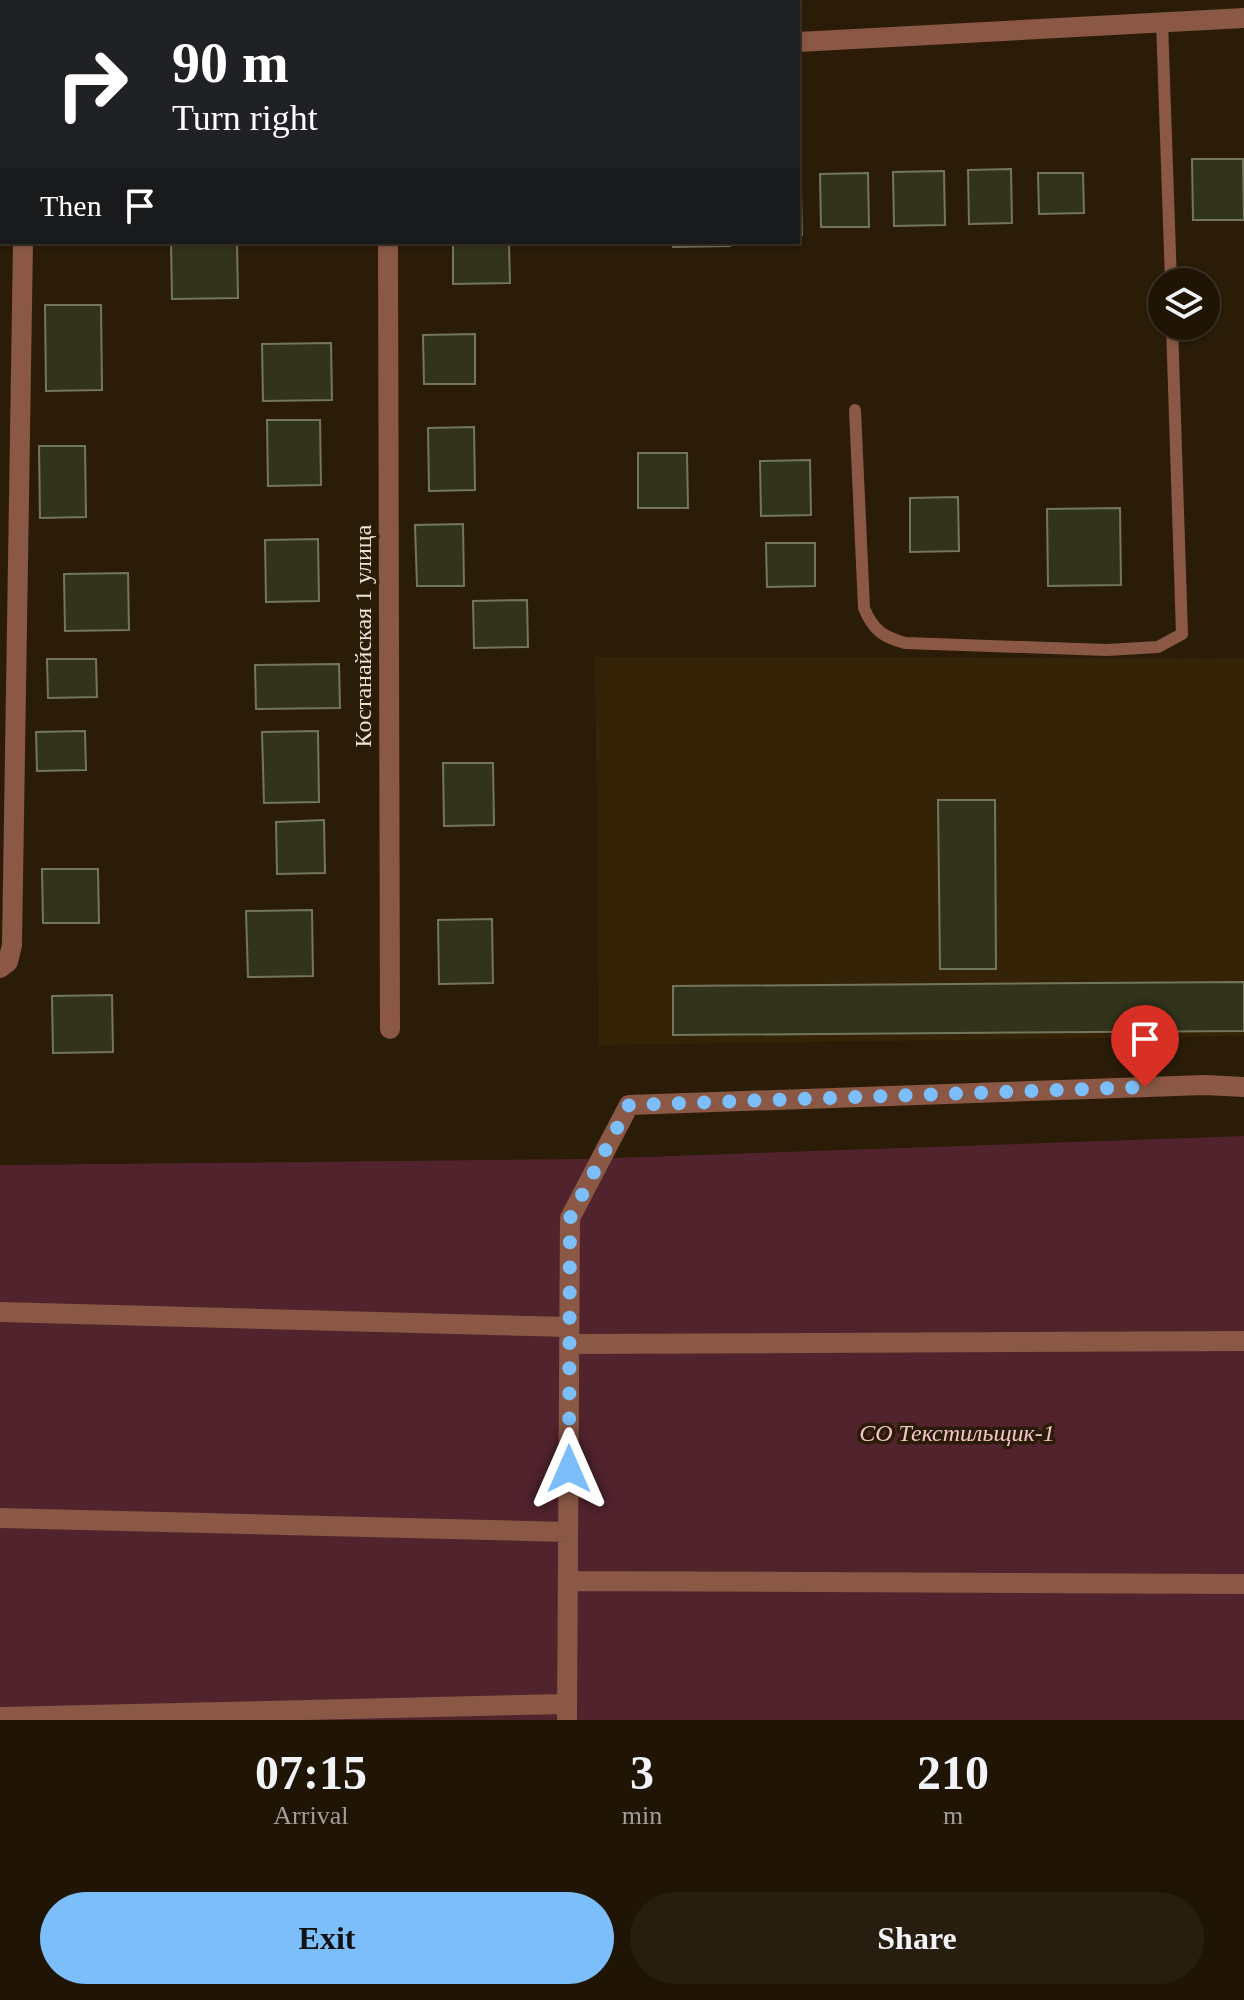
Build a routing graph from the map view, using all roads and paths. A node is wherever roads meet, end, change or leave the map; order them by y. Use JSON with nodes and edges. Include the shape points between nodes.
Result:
{"nodes":[{"id":1,"x":1244,"y":18,"type":"edge"},
{"id":2,"x":1162,"y":22,"type":"junction"},
{"id":3,"x":800,"y":42,"type":"edge"},
{"id":4,"x":23,"y":244,"type":"edge"},
{"id":5,"x":388,"y":244,"type":"edge"},
{"id":6,"x":1171,"y":268,"type":"edge"},
{"id":7,"x":1172,"y":340,"type":"edge"},
{"id":8,"x":855,"y":410,"type":"dead end"},
{"id":9,"x":0,"y":968,"type":"edge"},
{"id":10,"x":390,"y":1029,"type":"dead end"},
{"id":11,"x":1244,"y":1087,"type":"edge"},
{"id":12,"x":0,"y":1312,"type":"edge"},
{"id":13,"x":569,"y":1336,"type":"junction"},
{"id":14,"x":1244,"y":1341,"type":"edge"},
{"id":15,"x":0,"y":1518,"type":"edge"},
{"id":16,"x":568,"y":1532,"type":"junction"},
{"id":17,"x":568,"y":1581,"type":"junction"},
{"id":18,"x":1244,"y":1584,"type":"edge"},
{"id":19,"x":567,"y":1712,"type":"edge"},
{"id":20,"x":0,"y":1717,"type":"edge"}],
"edges":[{"from":1,"to":2,"type":"street"},
{"from":2,"to":3,"type":"street"},
{"from":2,"to":6,"type":"lane"},
{"from":4,"to":9,"type":"street","via":[[12,945],[8,962]]},
{"from":5,"to":10,"type":"street","name":"Костанайская 1 улица"},
{"from":7,"to":8,"type":"lane","via":[[1182,634],[1158,647],[905,643],[872,627],[864,608]]},
{"from":11,"to":13,"type":"street","via":[[629,1105],[570,1218]]},
{"from":12,"to":13,"type":"street"},
{"from":13,"to":14,"type":"street"},
{"from":13,"to":16,"type":"street"},
{"from":15,"to":16,"type":"street"},
{"from":16,"to":17,"type":"street"},
{"from":17,"to":18,"type":"street"},
{"from":17,"to":19,"type":"street"},
{"from":19,"to":20,"type":"street"}]}
